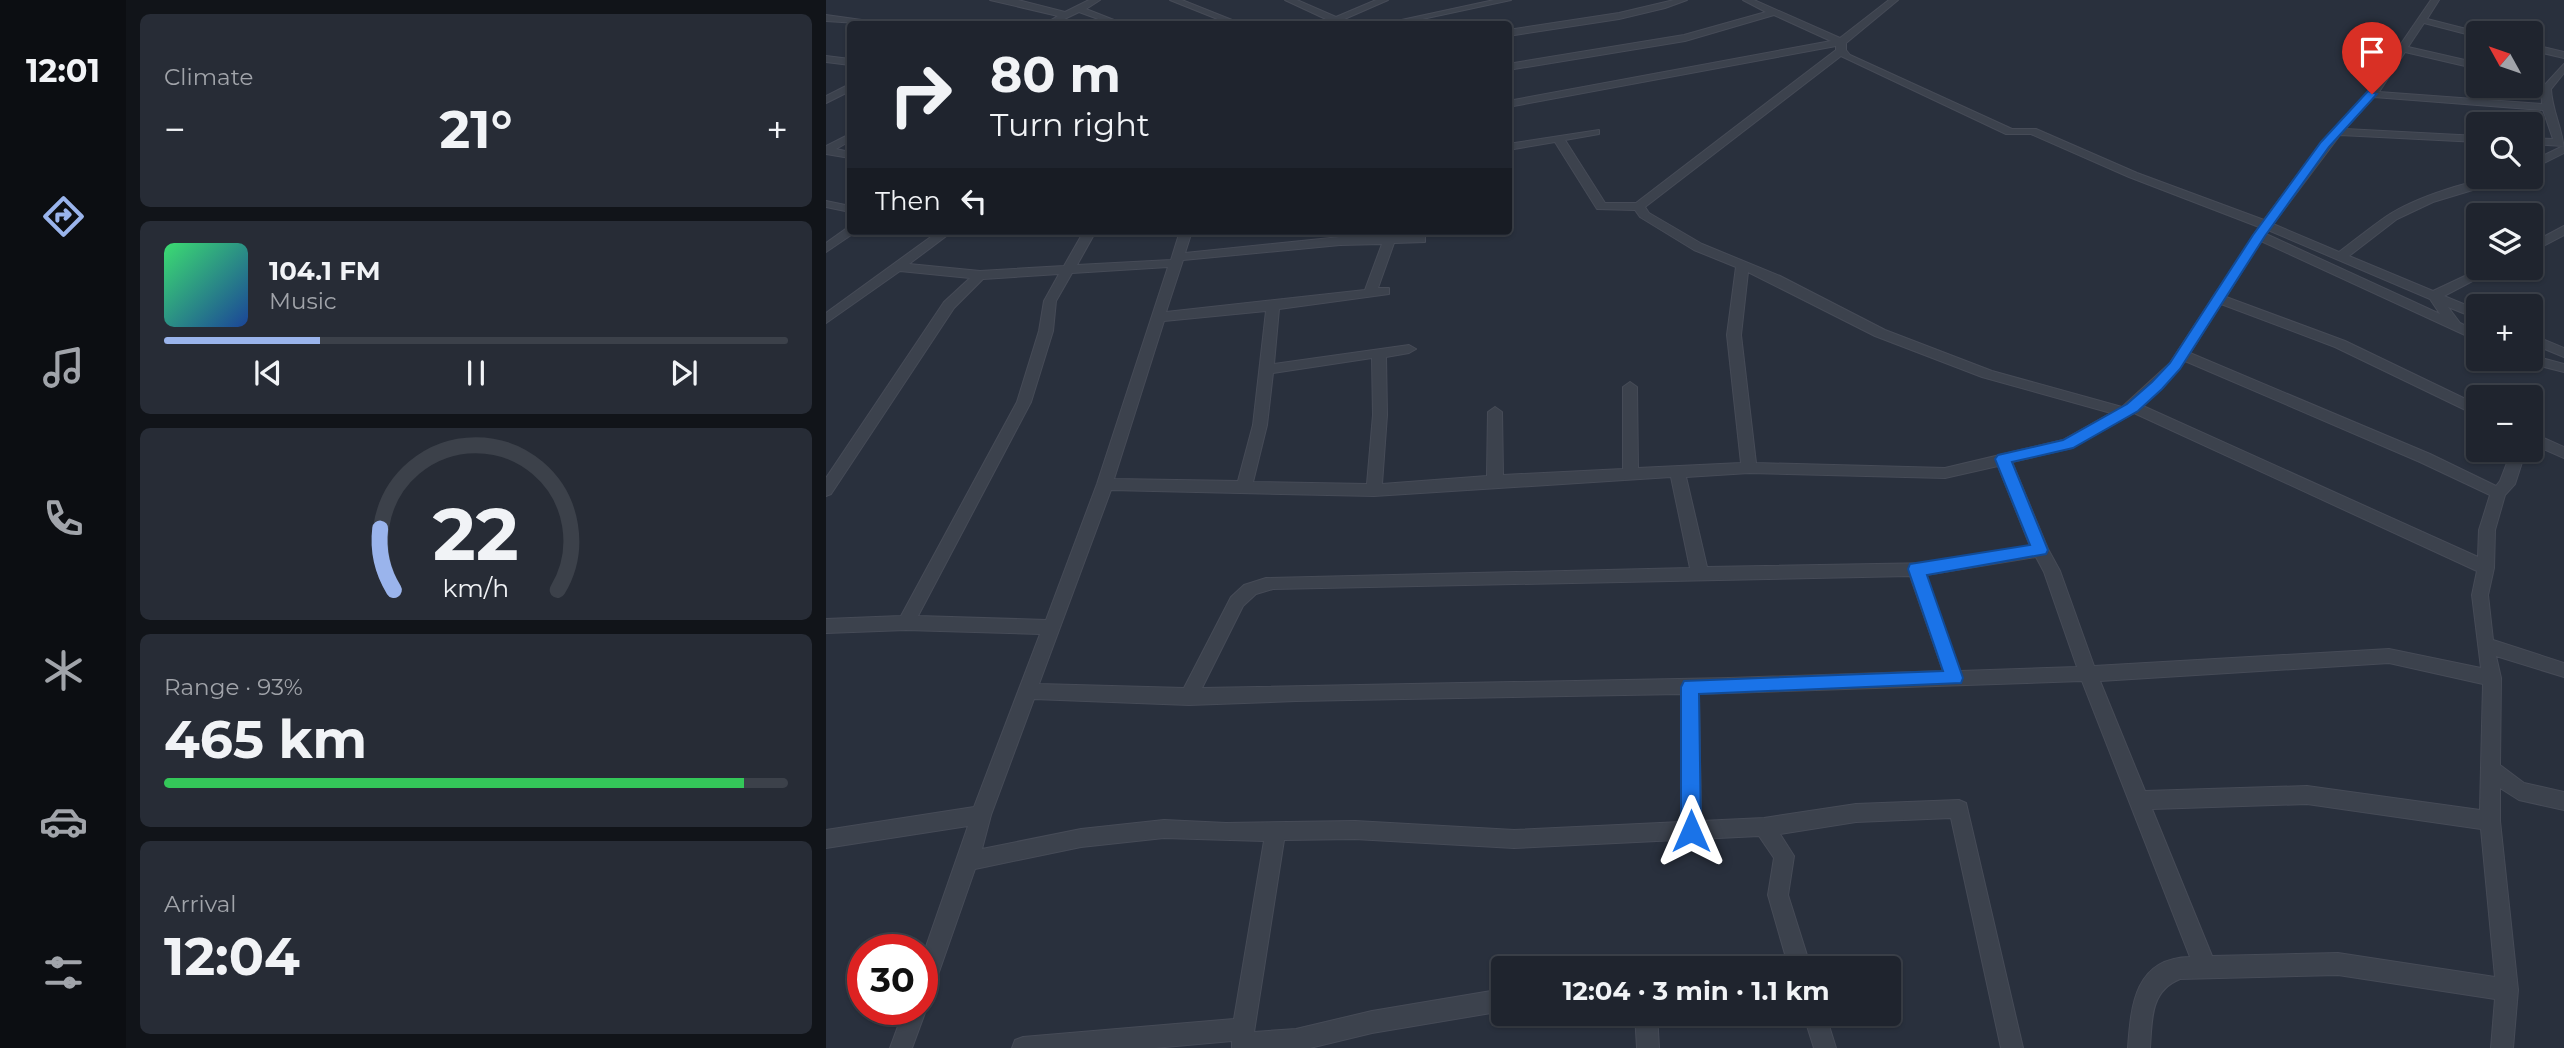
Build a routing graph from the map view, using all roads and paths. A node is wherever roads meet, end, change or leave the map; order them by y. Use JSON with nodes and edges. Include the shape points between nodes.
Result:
{"nodes":[{"id":1,"x":994,"y":0,"type":"edge"},
{"id":2,"x":1096,"y":0,"type":"edge"},
{"id":3,"x":1174,"y":0,"type":"edge"},
{"id":4,"x":1291,"y":0,"type":"edge"},
{"id":5,"x":1384,"y":0,"type":"edge"},
{"id":6,"x":1507,"y":0,"type":"edge"},
{"id":7,"x":1683,"y":0,"type":"edge"},
{"id":8,"x":1747,"y":0,"type":"edge"},
{"id":9,"x":1895,"y":0,"type":"edge"},
{"id":10,"x":2435,"y":0,"type":"edge"},
{"id":11,"x":1013,"y":1,"type":"edge"},
{"id":12,"x":1079,"y":9,"type":"junction"},
{"id":13,"x":1772,"y":13,"type":"junction"},
{"id":14,"x":1066,"y":15,"type":"junction"},
{"id":15,"x":826,"y":18,"type":"edge"},
{"id":16,"x":2422,"y":20,"type":"junction"},
{"id":17,"x":848,"y":21,"type":"edge"},
{"id":18,"x":1054,"y":21,"type":"edge"},
{"id":19,"x":1111,"y":21,"type":"edge"},
{"id":20,"x":1229,"y":21,"type":"edge"},
{"id":21,"x":1329,"y":21,"type":"edge"},
{"id":22,"x":1333,"y":21,"type":"edge"},
{"id":23,"x":1403,"y":21,"type":"edge"},
{"id":24,"x":2466,"y":31,"type":"edge"},
{"id":25,"x":1512,"y":32,"type":"edge"},
{"id":26,"x":1841,"y":47,"type":"junction"},
{"id":27,"x":2404,"y":49,"type":"junction"},
{"id":28,"x":2543,"y":50,"type":"edge"},
{"id":29,"x":2564,"y":55,"type":"edge"},
{"id":30,"x":826,"y":59,"type":"edge"},
{"id":31,"x":847,"y":62,"type":"edge"},
{"id":32,"x":2466,"y":63,"type":"edge"},
{"id":33,"x":1512,"y":66,"type":"edge"},
{"id":34,"x":2564,"y":66,"type":"edge"},
{"id":35,"x":847,"y":89,"type":"edge"},
{"id":36,"x":2372,"y":94,"type":"junction"},
{"id":37,"x":826,"y":100,"type":"edge"},
{"id":38,"x":1512,"y":103,"type":"edge"},
{"id":39,"x":2547,"y":107,"type":"junction"},
{"id":40,"x":2337,"y":131,"type":"junction"},
{"id":41,"x":1595,"y":132,"type":"dead end"},
{"id":42,"x":826,"y":137,"type":"edge"},
{"id":43,"x":1558,"y":138,"type":"junction"},
{"id":44,"x":2466,"y":138,"type":"edge"},
{"id":45,"x":847,"y":139,"type":"edge"},
{"id":46,"x":2543,"y":143,"type":"edge"},
{"id":47,"x":1512,"y":145,"type":"edge"},
{"id":48,"x":2562,"y":145,"type":"edge"},
{"id":49,"x":826,"y":151,"type":"edge"},
{"id":50,"x":847,"y":154,"type":"edge"},
{"id":51,"x":2543,"y":158,"type":"edge"},
{"id":52,"x":2466,"y":189,"type":"edge"},
{"id":53,"x":828,"y":205,"type":"edge"},
{"id":54,"x":1639,"y":206,"type":"junction"},
{"id":55,"x":847,"y":208,"type":"edge"},
{"id":56,"x":2263,"y":230,"type":"junction"},
{"id":57,"x":2564,"y":230,"type":"edge"},
{"id":58,"x":847,"y":234,"type":"edge"},
{"id":59,"x":941,"y":235,"type":"edge"},
{"id":60,"x":1088,"y":235,"type":"edge"},
{"id":61,"x":1185,"y":235,"type":"edge"},
{"id":62,"x":1286,"y":235,"type":"edge"},
{"id":63,"x":1421,"y":239,"type":"dead end"},
{"id":64,"x":1389,"y":240,"type":"junction"},
{"id":65,"x":2543,"y":242,"type":"edge"},
{"id":66,"x":1285,"y":246,"type":"junction"},
{"id":67,"x":826,"y":248,"type":"edge"},
{"id":68,"x":2341,"y":256,"type":"junction"},
{"id":69,"x":1178,"y":260,"type":"junction"},
{"id":70,"x":897,"y":267,"type":"junction"},
{"id":71,"x":1742,"y":267,"type":"junction"},
{"id":72,"x":1069,"y":271,"type":"junction"},
{"id":73,"x":980,"y":275,"type":"junction"},
{"id":74,"x":2467,"y":280,"type":"edge"},
{"id":75,"x":1385,"y":291,"type":"dead end"},
{"id":76,"x":1370,"y":293,"type":"junction"},
{"id":77,"x":2434,"y":296,"type":"junction"},
{"id":78,"x":2220,"y":299,"type":"junction"},
{"id":79,"x":1273,"y":306,"type":"junction"},
{"id":80,"x":2466,"y":310,"type":"edge"},
{"id":81,"x":1160,"y":317,"type":"junction"},
{"id":82,"x":826,"y":319,"type":"edge"},
{"id":83,"x":2455,"y":326,"type":"junction"},
{"id":84,"x":2466,"y":331,"type":"edge"},
{"id":85,"x":2543,"y":343,"type":"edge"},
{"id":86,"x":1409,"y":349,"type":"dead end"},
{"id":87,"x":2564,"y":352,"type":"edge"},
{"id":88,"x":1379,"y":354,"type":"junction"},
{"id":89,"x":2182,"y":354,"type":"junction"},
{"id":90,"x":2543,"y":361,"type":"edge"},
{"id":91,"x":2562,"y":365,"type":"edge"},
{"id":92,"x":1267,"y":369,"type":"junction"},
{"id":93,"x":1630,"y":387,"type":"dead end"},
{"id":94,"x":2466,"y":405,"type":"edge"},
{"id":95,"x":2128,"y":410,"type":"junction"},
{"id":96,"x":1495,"y":412,"type":"dead end"},
{"id":97,"x":2543,"y":443,"type":"edge"},
{"id":98,"x":2564,"y":453,"type":"edge"},
{"id":99,"x":2003,"y":459,"type":"junction"},
{"id":100,"x":2515,"y":462,"type":"edge"},
{"id":101,"x":1749,"y":468,"type":"junction"},
{"id":102,"x":1678,"y":473,"type":"junction"},
{"id":103,"x":1631,"y":475,"type":"junction"},
{"id":104,"x":1495,"y":481,"type":"junction"},
{"id":105,"x":1105,"y":484,"type":"junction"},
{"id":106,"x":1244,"y":488,"type":"junction"},
{"id":107,"x":826,"y":490,"type":"edge"},
{"id":108,"x":1374,"y":490,"type":"junction"},
{"id":109,"x":2498,"y":493,"type":"junction"},
{"id":110,"x":2040,"y":550,"type":"junction"},
{"id":111,"x":2486,"y":568,"type":"junction"},
{"id":112,"x":1916,"y":569,"type":"junction"},
{"id":113,"x":1700,"y":574,"type":"junction"},
{"id":114,"x":906,"y":624,"type":"junction"},
{"id":115,"x":826,"y":626,"type":"edge"},
{"id":116,"x":1051,"y":627,"type":"junction"},
{"id":117,"x":2485,"y":645,"type":"junction"},
{"id":118,"x":2564,"y":670,"type":"edge"},
{"id":119,"x":2088,"y":673,"type":"junction"},
{"id":120,"x":1954,"y":678,"type":"junction"},
{"id":121,"x":2492,"y":678,"type":"junction"},
{"id":122,"x":1690,"y":687,"type":"junction"},
{"id":123,"x":1028,"y":691,"type":"junction"},
{"id":124,"x":1189,"y":697,"type":"junction"},
{"id":125,"x":2491,"y":769,"type":"junction"},
{"id":126,"x":2138,"y":800,"type":"junction"},
{"id":127,"x":2564,"y":801,"type":"edge"},
{"id":128,"x":981,"y":815,"type":"junction"},
{"id":129,"x":2490,"y":821,"type":"junction"},
{"id":130,"x":1764,"y":827,"type":"junction"},
{"id":131,"x":1691,"y":831,"type":"junction"},
{"id":132,"x":1275,"y":832,"type":"junction"},
{"id":133,"x":826,"y":839,"type":"edge"},
{"id":134,"x":968,"y":861,"type":"junction"},
{"id":135,"x":938,"y":944,"type":"edge"},
{"id":136,"x":1796,"y":956,"type":"edge"},
{"id":137,"x":2204,"y":967,"type":"junction"},
{"id":138,"x":2507,"y":990,"type":"junction"},
{"id":139,"x":1491,"y":1002,"type":"edge"},
{"id":140,"x":909,"y":1025,"type":"edge"},
{"id":141,"x":1647,"y":1026,"type":"edge"},
{"id":142,"x":1818,"y":1026,"type":"edge"},
{"id":143,"x":1242,"y":1040,"type":"edge"},
{"id":144,"x":901,"y":1048,"type":"edge"},
{"id":145,"x":1023,"y":1048,"type":"edge"},
{"id":146,"x":1648,"y":1048,"type":"edge"},
{"id":147,"x":1825,"y":1048,"type":"edge"},
{"id":148,"x":2012,"y":1048,"type":"edge"},
{"id":149,"x":2139,"y":1048,"type":"edge"},
{"id":150,"x":2502,"y":1048,"type":"edge"}],
"edges":[{"from":1,"to":11,"type":"street"},
{"from":2,"to":12,"type":"street"},
{"from":3,"to":20,"type":"street"},
{"from":4,"to":21,"type":"street"},
{"from":5,"to":22,"type":"street"},
{"from":6,"to":23,"type":"street"},
{"from":7,"to":25,"type":"street","via":[[1661,8]]},
{"from":8,"to":13,"type":"street"},
{"from":9,"to":26,"type":"street"},
{"from":10,"to":16,"type":"street"},
{"from":11,"to":14,"type":"street"},
{"from":12,"to":14,"type":"street"},
{"from":12,"to":19,"type":"street"},
{"from":13,"to":26,"type":"street"},
{"from":13,"to":33,"type":"street","via":[[1685,38]]},
{"from":14,"to":18,"type":"street"},
{"from":15,"to":17,"type":"street"},
{"from":16,"to":24,"type":"street"},
{"from":16,"to":27,"type":"street"},
{"from":26,"to":38,"type":"street"},
{"from":26,"to":54,"type":"street"},
{"from":26,"to":56,"type":"street","via":[[2010,132],[2032,131]]},
{"from":27,"to":32,"type":"street"},
{"from":27,"to":36,"type":"street"},
{"from":28,"to":29,"type":"street"},
{"from":30,"to":31,"type":"street"},
{"from":34,"to":39,"type":"street","via":[[2543,83]]},
{"from":35,"to":37,"type":"street"},
{"from":36,"to":39,"type":"street"},
{"from":36,"to":40,"type":"street"},
{"from":39,"to":48,"type":"street"},
{"from":40,"to":44,"type":"street"},
{"from":40,"to":56,"type":"street"},
{"from":41,"to":43,"type":"street"},
{"from":42,"to":45,"type":"street"},
{"from":43,"to":47,"type":"street"},
{"from":43,"to":54,"type":"street","via":[[1601,206]]},
{"from":45,"to":49,"type":"street"},
{"from":46,"to":48,"type":"street"},
{"from":48,"to":51,"type":"street"},
{"from":49,"to":50,"type":"street"},
{"from":52,"to":68,"type":"street","via":[[2393,217]]},
{"from":53,"to":55,"type":"street"},
{"from":54,"to":71,"type":"street","via":[[1644,215],[1698,247]]},
{"from":56,"to":68,"type":"street"},
{"from":56,"to":78,"type":"street"},
{"from":56,"to":83,"type":"street"},
{"from":57,"to":65,"type":"street"},
{"from":58,"to":67,"type":"street"},
{"from":59,"to":70,"type":"street"},
{"from":60,"to":72,"type":"street"},
{"from":61,"to":69,"type":"street"},
{"from":62,"to":66,"type":"street"},
{"from":63,"to":64,"type":"street"},
{"from":64,"to":66,"type":"street"},
{"from":64,"to":76,"type":"street"},
{"from":66,"to":69,"type":"street"},
{"from":68,"to":77,"type":"street"},
{"from":69,"to":72,"type":"street"},
{"from":69,"to":81,"type":"street"},
{"from":70,"to":73,"type":"street"},
{"from":70,"to":82,"type":"street"},
{"from":71,"to":95,"type":"street","via":[[1776,279],[1880,333],[1987,374]]},
{"from":71,"to":101,"type":"street","via":[[1734,335]]},
{"from":72,"to":73,"type":"street"},
{"from":72,"to":114,"type":"street","via":[[1047,309],[1046,331],[1024,402]]},
{"from":73,"to":107,"type":"street","via":[[949,305]]},
{"from":74,"to":77,"type":"street"},
{"from":75,"to":76,"type":"street"},
{"from":76,"to":79,"type":"street"},
{"from":77,"to":80,"type":"street"},
{"from":77,"to":83,"type":"street"},
{"from":78,"to":89,"type":"street"},
{"from":78,"to":94,"type":"street","via":[[2340,344]]},
{"from":79,"to":81,"type":"street"},
{"from":79,"to":92,"type":"street"},
{"from":81,"to":105,"type":"street"},
{"from":83,"to":84,"type":"street"},
{"from":85,"to":87,"type":"street"},
{"from":86,"to":88,"type":"street"},
{"from":88,"to":92,"type":"street"},
{"from":88,"to":108,"type":"street"},
{"from":89,"to":95,"type":"street","via":[[2157,386]]},
{"from":89,"to":109,"type":"street"},
{"from":90,"to":91,"type":"street"},
{"from":92,"to":106,"type":"street","via":[[1260,425]]},
{"from":93,"to":103,"type":"street"},
{"from":95,"to":99,"type":"street","via":[[2067,444]]},
{"from":95,"to":111,"type":"street"},
{"from":96,"to":104,"type":"street"},
{"from":97,"to":98,"type":"street"},
{"from":99,"to":101,"type":"street","via":[[1945,473]]},
{"from":99,"to":110,"type":"street"},
{"from":100,"to":109,"type":"street","via":[[2507,484]]},
{"from":101,"to":102,"type":"street"},
{"from":102,"to":103,"type":"street"},
{"from":102,"to":113,"type":"street"},
{"from":103,"to":104,"type":"street"},
{"from":104,"to":108,"type":"street"},
{"from":105,"to":106,"type":"street"},
{"from":105,"to":116,"type":"street"},
{"from":106,"to":108,"type":"street"},
{"from":109,"to":111,"type":"street","via":[[2487,530]]},
{"from":110,"to":112,"type":"street"},
{"from":110,"to":119,"type":"street","via":[[2052,571]]},
{"from":111,"to":117,"type":"street","via":[[2480,595]]},
{"from":112,"to":113,"type":"street"},
{"from":112,"to":120,"type":"street"},
{"from":113,"to":124,"type":"street","via":[[1253,586],[1233,607]]},
{"from":114,"to":115,"type":"street"},
{"from":114,"to":116,"type":"street"},
{"from":116,"to":123,"type":"street"},
{"from":117,"to":118,"type":"street"},
{"from":117,"to":121,"type":"street"},
{"from":119,"to":120,"type":"street"},
{"from":119,"to":121,"type":"street","via":[[2389,656]]},
{"from":119,"to":126,"type":"street"},
{"from":120,"to":122,"type":"street"},
{"from":121,"to":125,"type":"street"},
{"from":122,"to":124,"type":"street"},
{"from":122,"to":131,"type":"street"},
{"from":123,"to":124,"type":"street"},
{"from":123,"to":128,"type":"street"},
{"from":125,"to":127,"type":"street","via":[[2519,791]]},
{"from":125,"to":129,"type":"street"},
{"from":126,"to":129,"type":"street","via":[[2307,795]]},
{"from":126,"to":137,"type":"street"},
{"from":128,"to":133,"type":"street"},
{"from":128,"to":134,"type":"street"},
{"from":129,"to":138,"type":"street"},
{"from":130,"to":131,"type":"street"},
{"from":130,"to":136,"type":"street","via":[[1784,856],[1778,895]]},
{"from":130,"to":148,"type":"street","via":[[1856,813],[1959,809]]},
{"from":131,"to":132,"type":"street","via":[[1514,839],[1355,830]]},
{"from":132,"to":134,"type":"street","via":[[1164,829],[1080,838]]},
{"from":132,"to":143,"type":"street"},
{"from":134,"to":135,"type":"street"},
{"from":137,"to":138,"type":"street","via":[[2358,965]]},
{"from":137,"to":149,"type":"street","via":[[2162,973],[2150,987],[2142,1007]]},
{"from":138,"to":150,"type":"street"},
{"from":139,"to":143,"type":"street","via":[[1296,1040]]},
{"from":140,"to":144,"type":"street"},
{"from":141,"to":146,"type":"street"},
{"from":142,"to":147,"type":"street"},
{"from":143,"to":145,"type":"street"}]}
